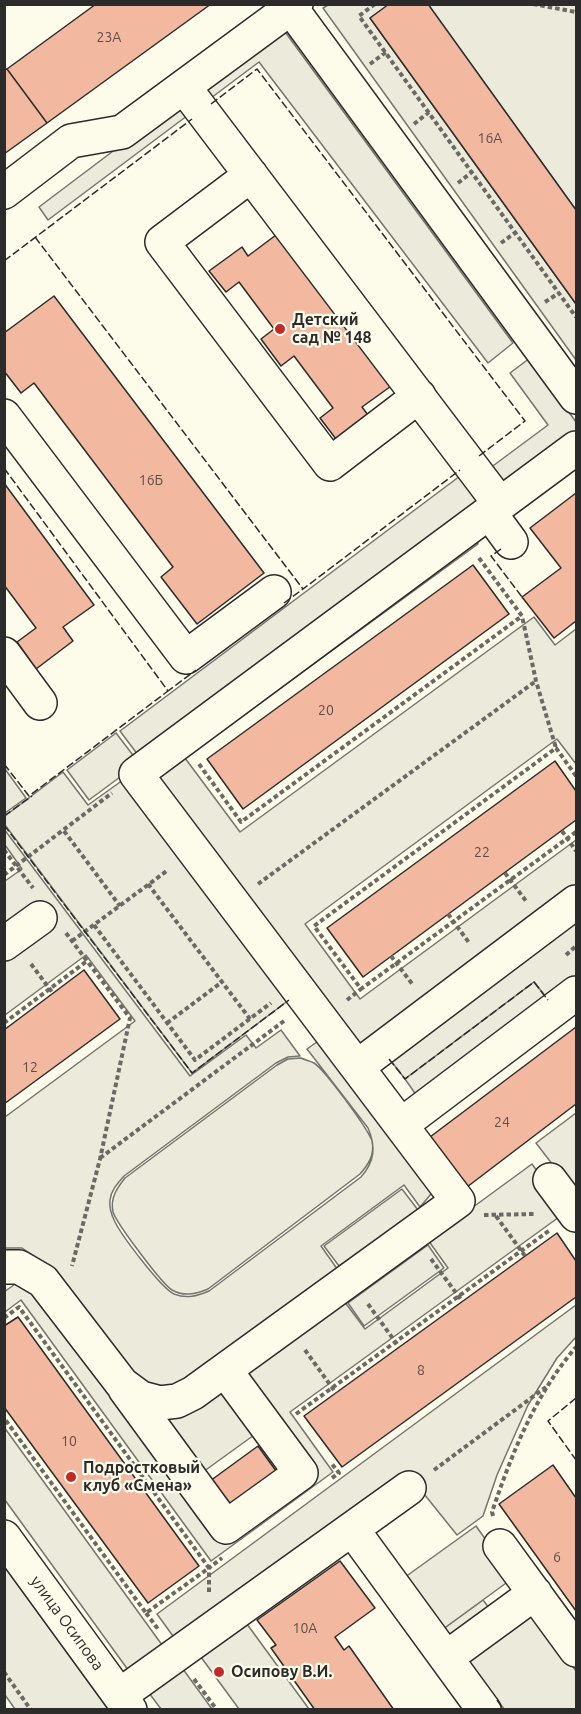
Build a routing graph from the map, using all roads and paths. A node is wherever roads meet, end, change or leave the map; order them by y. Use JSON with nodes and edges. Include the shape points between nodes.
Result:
{"nodes":[{"id":1,"x":375,"y":4,"type":"edge"},
{"id":2,"x":533,"y":4,"type":"edge"},
{"id":3,"x":293,"y":6,"type":"edge"},
{"id":4,"x":576,"y":12,"type":"edge"},
{"id":5,"x":184,"y":87,"type":"junction"},
{"id":6,"x":250,"y":175,"type":"junction"},
{"id":7,"x":4,"y":192,"type":"edge"},
{"id":8,"x":576,"y":317,"type":"edge"},
{"id":9,"x":419,"y":396,"type":"junction"},
{"id":10,"x":576,"y":397,"type":"edge"},
{"id":11,"x":4,"y":416,"type":"edge"},
{"id":12,"x":576,"y":448,"type":"edge"},
{"id":13,"x":495,"y":508,"type":"junction"},
{"id":14,"x":511,"y":542,"type":"dead end"},
{"id":15,"x":475,"y":552,"type":"dead end"},
{"id":16,"x":274,"y":591,"type":"dead end"},
{"id":17,"x":522,"y":616,"type":"junction"},
{"id":18,"x":4,"y":654,"type":"edge"},
{"id":19,"x":536,"y":681,"type":"junction"},
{"id":20,"x":40,"y":703,"type":"dead end"},
{"id":21,"x":556,"y":748,"type":"junction"},
{"id":22,"x":194,"y":757,"type":"dead end"},
{"id":23,"x":136,"y":774,"type":"junction"},
{"id":24,"x":576,"y":776,"type":"edge"},
{"id":25,"x":64,"y":831,"type":"junction"},
{"id":26,"x":562,"y":831,"type":"dead end"},
{"id":27,"x":576,"y":832,"type":"edge"},
{"id":28,"x":567,"y":838,"type":"junction"},
{"id":29,"x":194,"y":850,"type":"junction"},
{"id":30,"x":576,"y":851,"type":"edge"},
{"id":31,"x":4,"y":875,"type":"edge"},
{"id":32,"x":148,"y":884,"type":"junction"},
{"id":33,"x":233,"y":902,"type":"junction"},
{"id":34,"x":576,"y":902,"type":"edge"},
{"id":35,"x":120,"y":906,"type":"junction"},
{"id":36,"x":40,"y":918,"type":"dead end"},
{"id":37,"x":94,"y":925,"type":"junction"},
{"id":38,"x":72,"y":941,"type":"dead end"},
{"id":39,"x":4,"y":944,"type":"edge"},
{"id":40,"x":576,"y":946,"type":"edge"},
{"id":41,"x":566,"y":955,"type":"dead end"},
{"id":42,"x":87,"y":961,"type":"dead end"},
{"id":43,"x":222,"y":982,"type":"junction"},
{"id":44,"x":302,"y":993,"type":"junction"},
{"id":45,"x":576,"y":993,"type":"edge"},
{"id":46,"x":130,"y":1018,"type":"dead end"},
{"id":47,"x":250,"y":1019,"type":"junction"},
{"id":48,"x":4,"y":1023,"type":"edge"},
{"id":49,"x":167,"y":1023,"type":"junction"},
{"id":50,"x":357,"y":1067,"type":"junction"},
{"id":51,"x":401,"y":1125,"type":"junction"},
{"id":52,"x":100,"y":1159,"type":"junction"},
{"id":53,"x":550,"y":1180,"type":"dead end"},
{"id":54,"x":458,"y":1201,"type":"junction"},
{"id":55,"x":575,"y":1213,"type":"edge"},
{"id":56,"x":495,"y":1215,"type":"junction"},
{"id":57,"x":412,"y":1234,"type":"junction"},
{"id":58,"x":521,"y":1251,"type":"junction"},
{"id":59,"x":525,"y":1256,"type":"dead end"},
{"id":60,"x":4,"y":1267,"type":"edge"},
{"id":61,"x":350,"y":1280,"type":"junction"},
{"id":62,"x":458,"y":1296,"type":"junction"},
{"id":63,"x":462,"y":1302,"type":"dead end"},
{"id":64,"x":63,"y":1304,"type":"junction"},
{"id":65,"x":4,"y":1318,"type":"edge"},
{"id":66,"x":287,"y":1325,"type":"junction"},
{"id":67,"x":395,"y":1342,"type":"junction"},
{"id":68,"x":399,"y":1347,"type":"dead end"},
{"id":69,"x":576,"y":1347,"type":"edge"},
{"id":70,"x":225,"y":1370,"type":"junction"},
{"id":71,"x":122,"y":1384,"type":"junction"},
{"id":72,"x":549,"y":1384,"type":"junction"},
{"id":73,"x":332,"y":1388,"type":"junction"},
{"id":74,"x":336,"y":1393,"type":"dead end"},
{"id":75,"x":4,"y":1418,"type":"edge"},
{"id":76,"x":302,"y":1422,"type":"dead end"},
{"id":77,"x":327,"y":1456,"type":"dead end"},
{"id":78,"x":339,"y":1473,"type":"dead end"},
{"id":79,"x":409,"y":1488,"type":"joint"},
{"id":80,"x":352,"y":1529,"type":"junction"},
{"id":81,"x":4,"y":1537,"type":"edge"},
{"id":82,"x":500,"y":1546,"type":"joint"},
{"id":83,"x":535,"y":1593,"type":"junction"},
{"id":84,"x":576,"y":1650,"type":"edge"},
{"id":85,"x":446,"y":1658,"type":"junction"},
{"id":86,"x":4,"y":1672,"type":"edge"},
{"id":87,"x":125,"y":1702,"type":"edge"},
{"id":88,"x":31,"y":1710,"type":"edge"},
{"id":89,"x":484,"y":1710,"type":"edge"}],
"edges":[{"from":1,"to":8,"type":"path","via":[[359,16]]},
{"from":2,"to":4,"type":"path"},
{"from":3,"to":5,"type":"street"},
{"from":3,"to":10,"type":"street"},
{"from":5,"to":6,"type":"street"},
{"from":5,"to":7,"type":"street","via":[[122,132],[71,141]]},
{"from":6,"to":9,"type":"street"},
{"from":6,"to":9,"type":"street","via":[[162,242],[330,464]]},
{"from":9,"to":13,"type":"street"},
{"from":11,"to":16,"type":"street","via":[[186,657]]},
{"from":12,"to":13,"type":"street"},
{"from":13,"to":14,"type":"street"},
{"from":13,"to":23,"type":"street"},
{"from":15,"to":17,"type":"path"},
{"from":17,"to":19,"type":"path"},
{"from":17,"to":22,"type":"path","via":[[241,822]]},
{"from":18,"to":20,"type":"street"},
{"from":19,"to":21,"type":"path"},
{"from":19,"to":33,"type":"path"},
{"from":21,"to":24,"type":"path"},
{"from":21,"to":28,"type":"path","via":[[314,926],[361,989]]},
{"from":23,"to":25,"type":"path"},
{"from":23,"to":29,"type":"street"},
{"from":25,"to":31,"type":"path"},
{"from":25,"to":35,"type":"path"},
{"from":26,"to":28,"type":"path"},
{"from":27,"to":28,"type":"path"},
{"from":28,"to":30,"type":"path"},
{"from":29,"to":32,"type":"path"},
{"from":29,"to":33,"type":"street"},
{"from":32,"to":35,"type":"path"},
{"from":32,"to":43,"type":"path"},
{"from":33,"to":44,"type":"street"},
{"from":34,"to":50,"type":"street"},
{"from":35,"to":37,"type":"path"},
{"from":36,"to":39,"type":"street"},
{"from":37,"to":38,"type":"path"},
{"from":37,"to":49,"type":"path"},
{"from":40,"to":41,"type":"path"},
{"from":42,"to":48,"type":"path"},
{"from":43,"to":47,"type":"path"},
{"from":43,"to":49,"type":"path"},
{"from":44,"to":47,"type":"path"},
{"from":44,"to":50,"type":"street"},
{"from":44,"to":52,"type":"path"},
{"from":45,"to":51,"type":"street"},
{"from":46,"to":52,"type":"path"},
{"from":47,"to":49,"type":"path","via":[[195,1060]]},
{"from":50,"to":51,"type":"street"},
{"from":51,"to":54,"type":"street"},
{"from":52,"to":64,"type":"path"},
{"from":53,"to":55,"type":"street"},
{"from":54,"to":56,"type":"path","via":[[478,1215]]},
{"from":54,"to":57,"type":"street"},
{"from":55,"to":56,"type":"path"},
{"from":55,"to":58,"type":"path"},
{"from":56,"to":58,"type":"path"},
{"from":57,"to":61,"type":"street"},
{"from":57,"to":62,"type":"path"},
{"from":58,"to":59,"type":"path"},
{"from":58,"to":62,"type":"path"},
{"from":60,"to":64,"type":"street","via":[[19,1267],[43,1281]]},
{"from":61,"to":66,"type":"street"},
{"from":61,"to":67,"type":"path"},
{"from":62,"to":63,"type":"path"},
{"from":62,"to":67,"type":"path"},
{"from":64,"to":71,"type":"street"},
{"from":65,"to":75,"type":"path","via":[[19,1307],[209,1568],[146,1613]]},
{"from":66,"to":70,"type":"street"},
{"from":66,"to":73,"type":"path"},
{"from":67,"to":68,"type":"path"},
{"from":67,"to":73,"type":"path"},
{"from":69,"to":72,"type":"path"},
{"from":70,"to":71,"type":"street","via":[[177,1401],[160,1403],[141,1398]]},
{"from":70,"to":71,"type":"street","via":[[301,1473],[226,1527]]},
{"from":72,"to":79,"type":"path"},
{"from":72,"to":82,"type":"path","via":[[529,1419],[492,1512]]},
{"from":73,"to":74,"type":"path"},
{"from":73,"to":76,"type":"path","via":[[296,1414]]},
{"from":77,"to":78,"type":"path"},
{"from":79,"to":80,"type":"street"},
{"from":80,"to":85,"type":"street"},
{"from":80,"to":87,"type":"street"},
{"from":81,"to":87,"type":"street","name":"улица Осипова"},
{"from":82,"to":83,"type":"street"},
{"from":83,"to":84,"type":"street"},
{"from":83,"to":85,"type":"street"},
{"from":85,"to":89,"type":"street"},
{"from":86,"to":88,"type":"path"}]}
